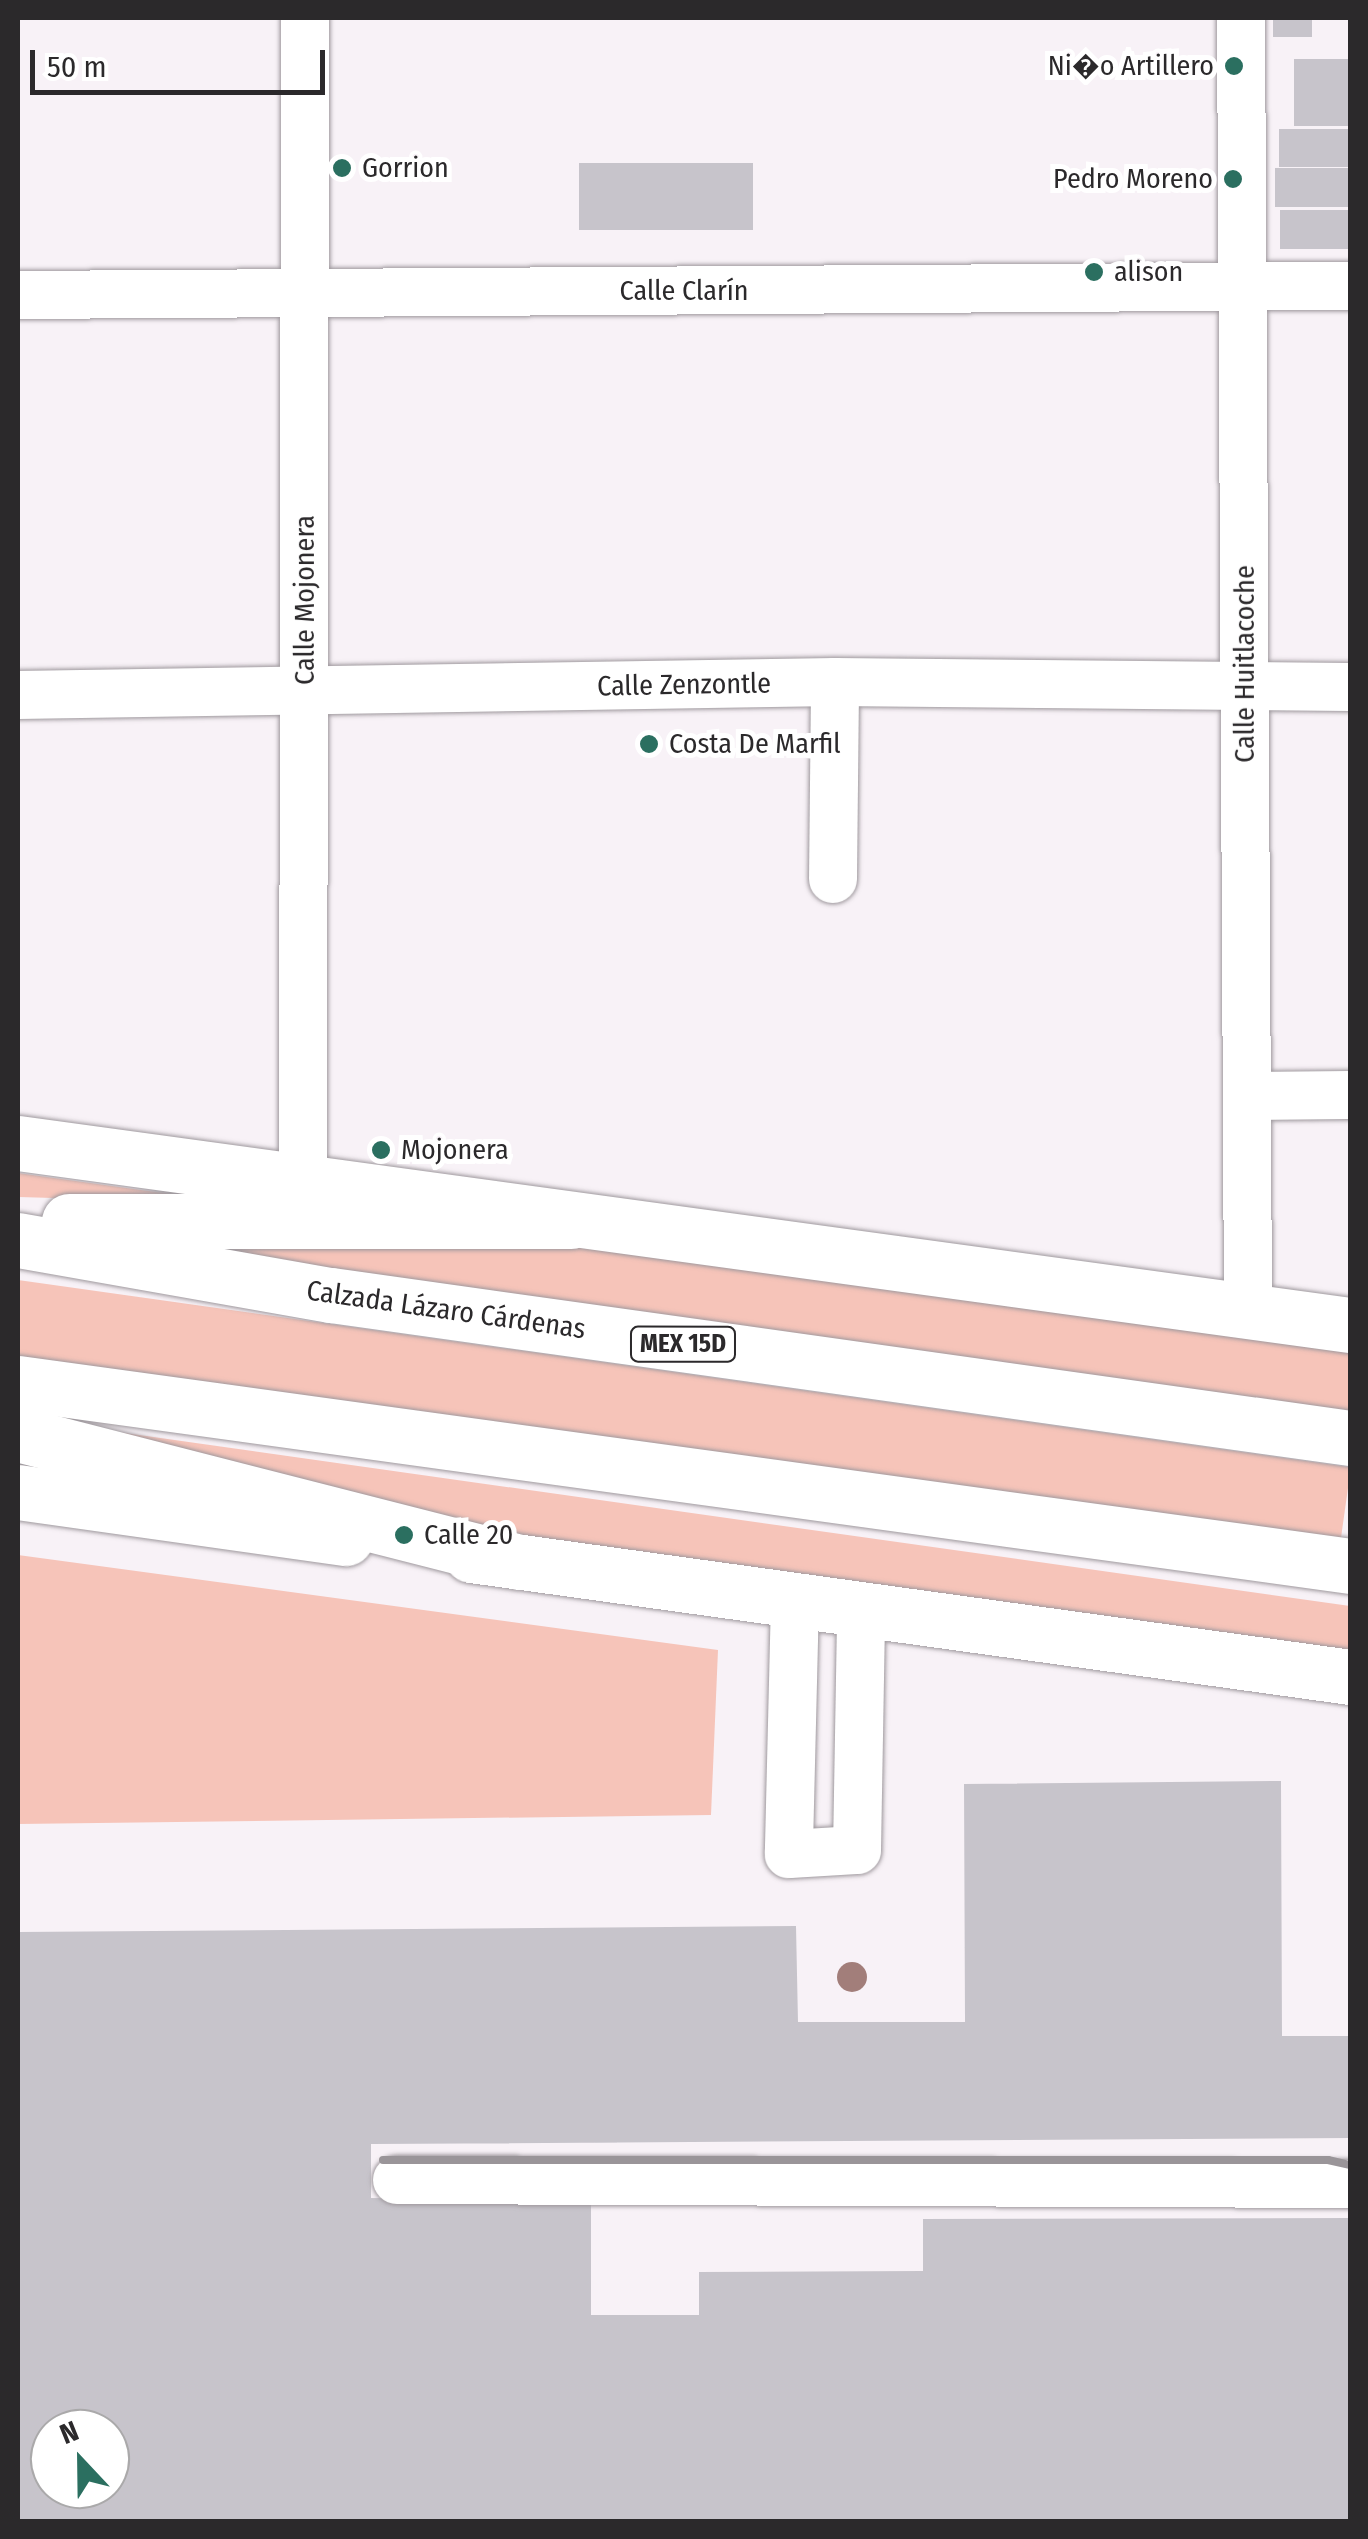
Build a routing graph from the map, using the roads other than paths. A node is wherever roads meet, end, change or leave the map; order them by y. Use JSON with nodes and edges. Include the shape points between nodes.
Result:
{"nodes":[{"id":1,"x":305,"y":18,"type":"edge"},
{"id":2,"x":1242,"y":18,"type":"edge"},
{"id":3,"x":1350,"y":286,"type":"edge"},
{"id":4,"x":1245,"y":287,"type":"junction"},
{"id":5,"x":305,"y":294,"type":"junction"},
{"id":6,"x":18,"y":295,"type":"edge"},
{"id":7,"x":836,"y":682,"type":"junction"},
{"id":8,"x":1350,"y":686,"type":"edge"},
{"id":9,"x":1244,"y":688,"type":"junction"},
{"id":10,"x":18,"y":694,"type":"edge"},
{"id":11,"x":305,"y":694,"type":"junction"},
{"id":12,"x":833,"y":880,"type":"dead end"},
{"id":13,"x":1248,"y":1096,"type":"junction"},
{"id":14,"x":1350,"y":1096,"type":"edge"},
{"id":15,"x":18,"y":1142,"type":"edge"},
{"id":16,"x":304,"y":1183,"type":"junction"},
{"id":17,"x":18,"y":1220,"type":"edge"},
{"id":18,"x":571,"y":1222,"type":"junction"},
{"id":19,"x":18,"y":1240,"type":"edge"},
{"id":20,"x":1248,"y":1311,"type":"junction"},
{"id":21,"x":1350,"y":1325,"type":"edge"},
{"id":22,"x":18,"y":1383,"type":"edge"},
{"id":23,"x":18,"y":1434,"type":"edge"},
{"id":24,"x":1350,"y":1438,"type":"edge"},
{"id":25,"x":18,"y":1492,"type":"edge"},
{"id":26,"x":518,"y":1562,"type":"junction"},
{"id":27,"x":1350,"y":1566,"type":"edge"},
{"id":28,"x":796,"y":1600,"type":"junction"},
{"id":29,"x":860,"y":1609,"type":"junction"},
{"id":30,"x":1350,"y":1677,"type":"edge"},
{"id":31,"x":397,"y":2180,"type":"dead end"},
{"id":32,"x":1350,"y":2184,"type":"edge"}],
"edges":[{"from":1,"to":5,"type":"street","name":"Calle Mojonera"},
{"from":2,"to":4,"type":"street","name":"Calle Huitlacoche"},
{"from":3,"to":4,"type":"street","name":"Calle Clarín"},
{"from":4,"to":5,"type":"street","name":"Calle Clarín"},
{"from":4,"to":9,"type":"street","name":"Calle Huitlacoche"},
{"from":5,"to":6,"type":"street","name":"Calle Clarín"},
{"from":5,"to":11,"type":"street","name":"Calle Mojonera"},
{"from":7,"to":9,"type":"street","name":"Calle Zenzontle"},
{"from":7,"to":11,"type":"street","name":"Calle Zenzontle"},
{"from":7,"to":12,"type":"street"},
{"from":8,"to":9,"type":"street","name":"Calle Zenzontle"},
{"from":9,"to":13,"type":"street","name":"Calle Huitlacoche"},
{"from":10,"to":11,"type":"street","name":"Calle Zenzontle"},
{"from":11,"to":16,"type":"street","name":"Calle Mojonera"},
{"from":13,"to":14,"type":"street"},
{"from":13,"to":20,"type":"street","name":"Calle Huitlacoche"},
{"from":15,"to":16,"type":"main road"},
{"from":16,"to":18,"type":"main road"},
{"from":17,"to":18,"type":"main road"},
{"from":18,"to":20,"type":"main road"},
{"from":19,"to":24,"type":"main road","name":"Calzada Lázaro Cárdenas","number":"MEX 15D","via":[[332,1295]]},
{"from":20,"to":21,"type":"main road"},
{"from":22,"to":27,"type":"main road"},
{"from":23,"to":26,"type":"main road"},
{"from":25,"to":26,"type":"main road"},
{"from":26,"to":28,"type":"main road"},
{"from":28,"to":29,"type":"main road"},
{"from":28,"to":29,"type":"street","via":[[789,1854],[857,1850]]},
{"from":29,"to":30,"type":"main road"},
{"from":31,"to":32,"type":"street"}]}
